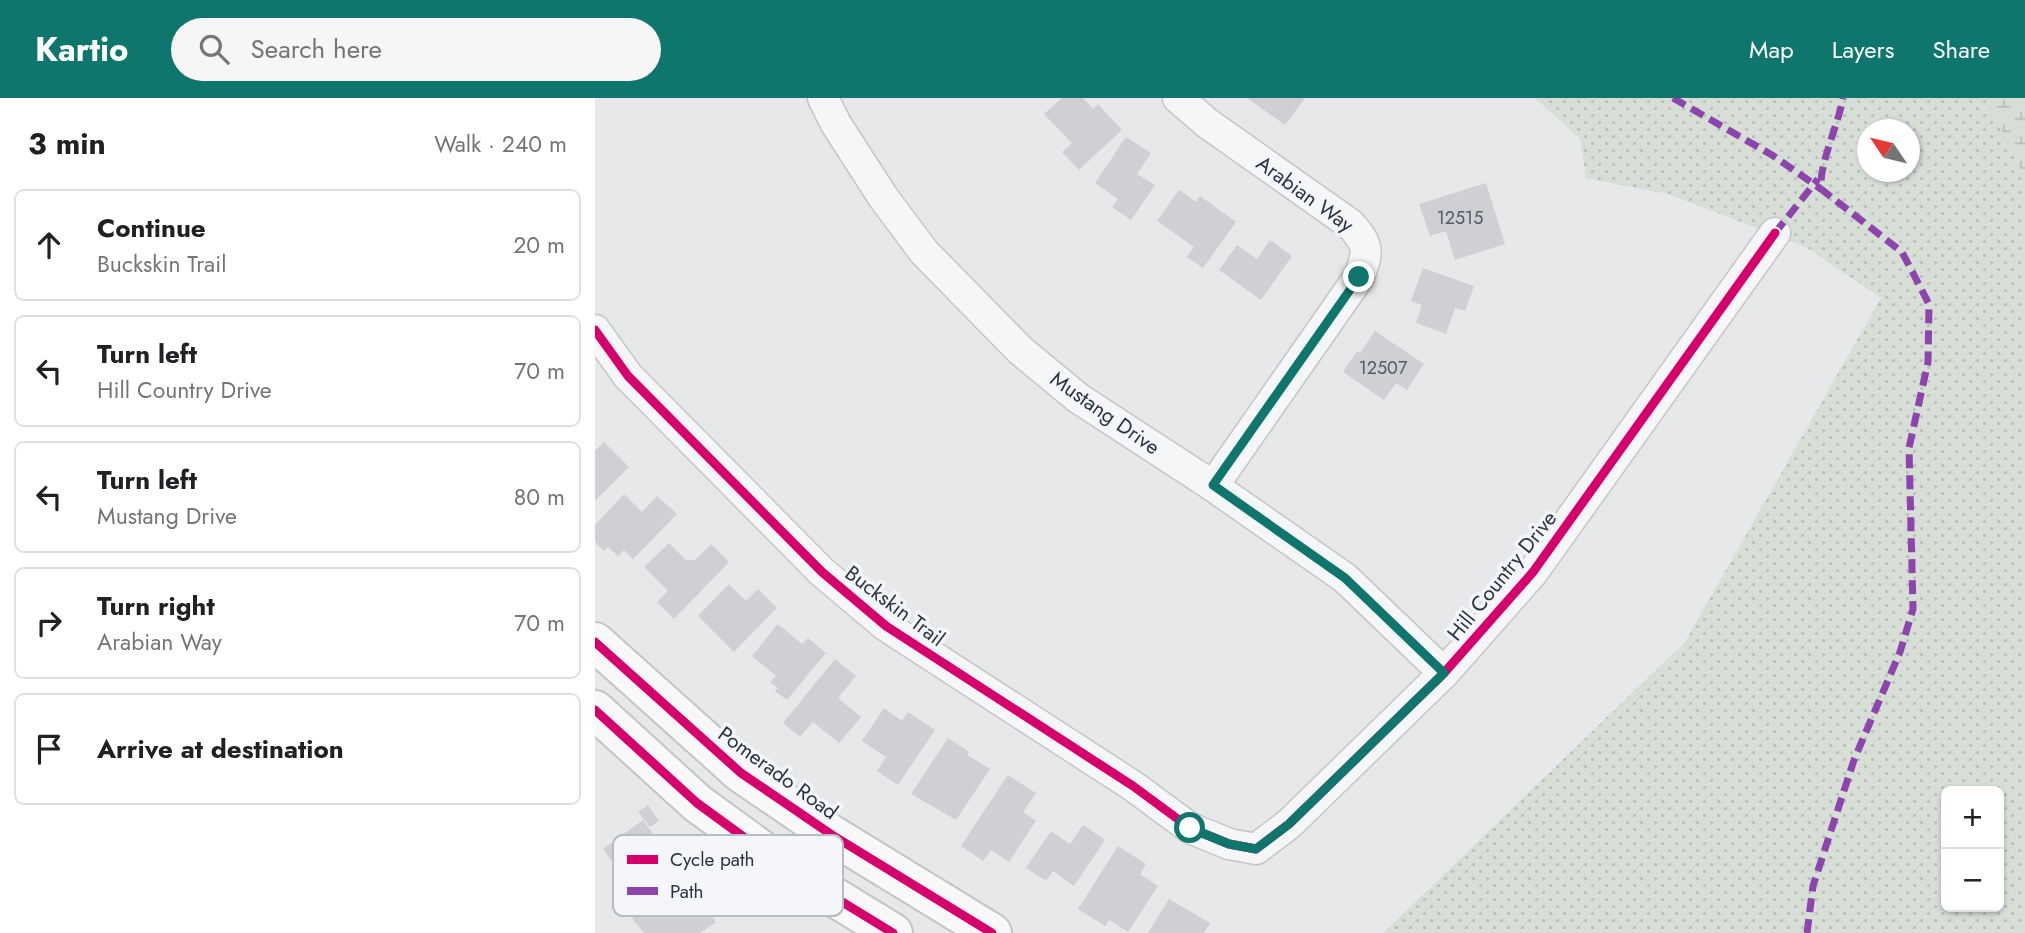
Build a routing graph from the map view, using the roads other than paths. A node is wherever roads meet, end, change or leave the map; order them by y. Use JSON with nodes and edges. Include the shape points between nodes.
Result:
{"nodes":[{"id":1,"x":823,"y":98,"type":"edge"},
{"id":2,"x":1178,"y":98,"type":"edge"},
{"id":3,"x":1775,"y":233,"type":"dead end"},
{"id":4,"x":595,"y":330,"type":"edge"},
{"id":5,"x":1213,"y":485,"type":"junction"},
{"id":6,"x":595,"y":642,"type":"edge"},
{"id":7,"x":1444,"y":673,"type":"junction"},
{"id":8,"x":595,"y":710,"type":"edge"},
{"id":9,"x":742,"y":835,"type":"edge"},
{"id":10,"x":831,"y":835,"type":"edge"},
{"id":11,"x":843,"y":842,"type":"edge"},
{"id":12,"x":1229,"y":844,"type":"joint"},
{"id":13,"x":843,"y":902,"type":"edge"},
{"id":14,"x":893,"y":933,"type":"edge"},
{"id":15,"x":992,"y":933,"type":"edge"}],
"edges":[{"from":1,"to":5,"type":"street","name":"Mustang Drive","via":[[876,187],[924,252],[1020,350],[1078,398]]},
{"from":2,"to":5,"type":"street","name":"Arabian Way","via":[[1350,223],[1364,239],[1367,257],[1359,277]]},
{"from":3,"to":7,"type":"street","name":"Hill Country Drive","via":[[1533,572]]},
{"from":4,"to":12,"type":"street","name":"Buckskin Trail","via":[[628,376],[822,572],[886,626],[1190,828]]},
{"from":5,"to":7,"type":"street","name":"Mustang Drive","via":[[1345,578]]},
{"from":6,"to":10,"type":"main road","name":"Pomerado Road","via":[[741,773]]},
{"from":7,"to":12,"type":"street","name":"Hill Country Drive","via":[[1289,824],[1256,849]]},
{"from":8,"to":9,"type":"main road"},
{"from":11,"to":15,"type":"main road","name":"Pomerado Road"},
{"from":13,"to":14,"type":"main road"}]}
